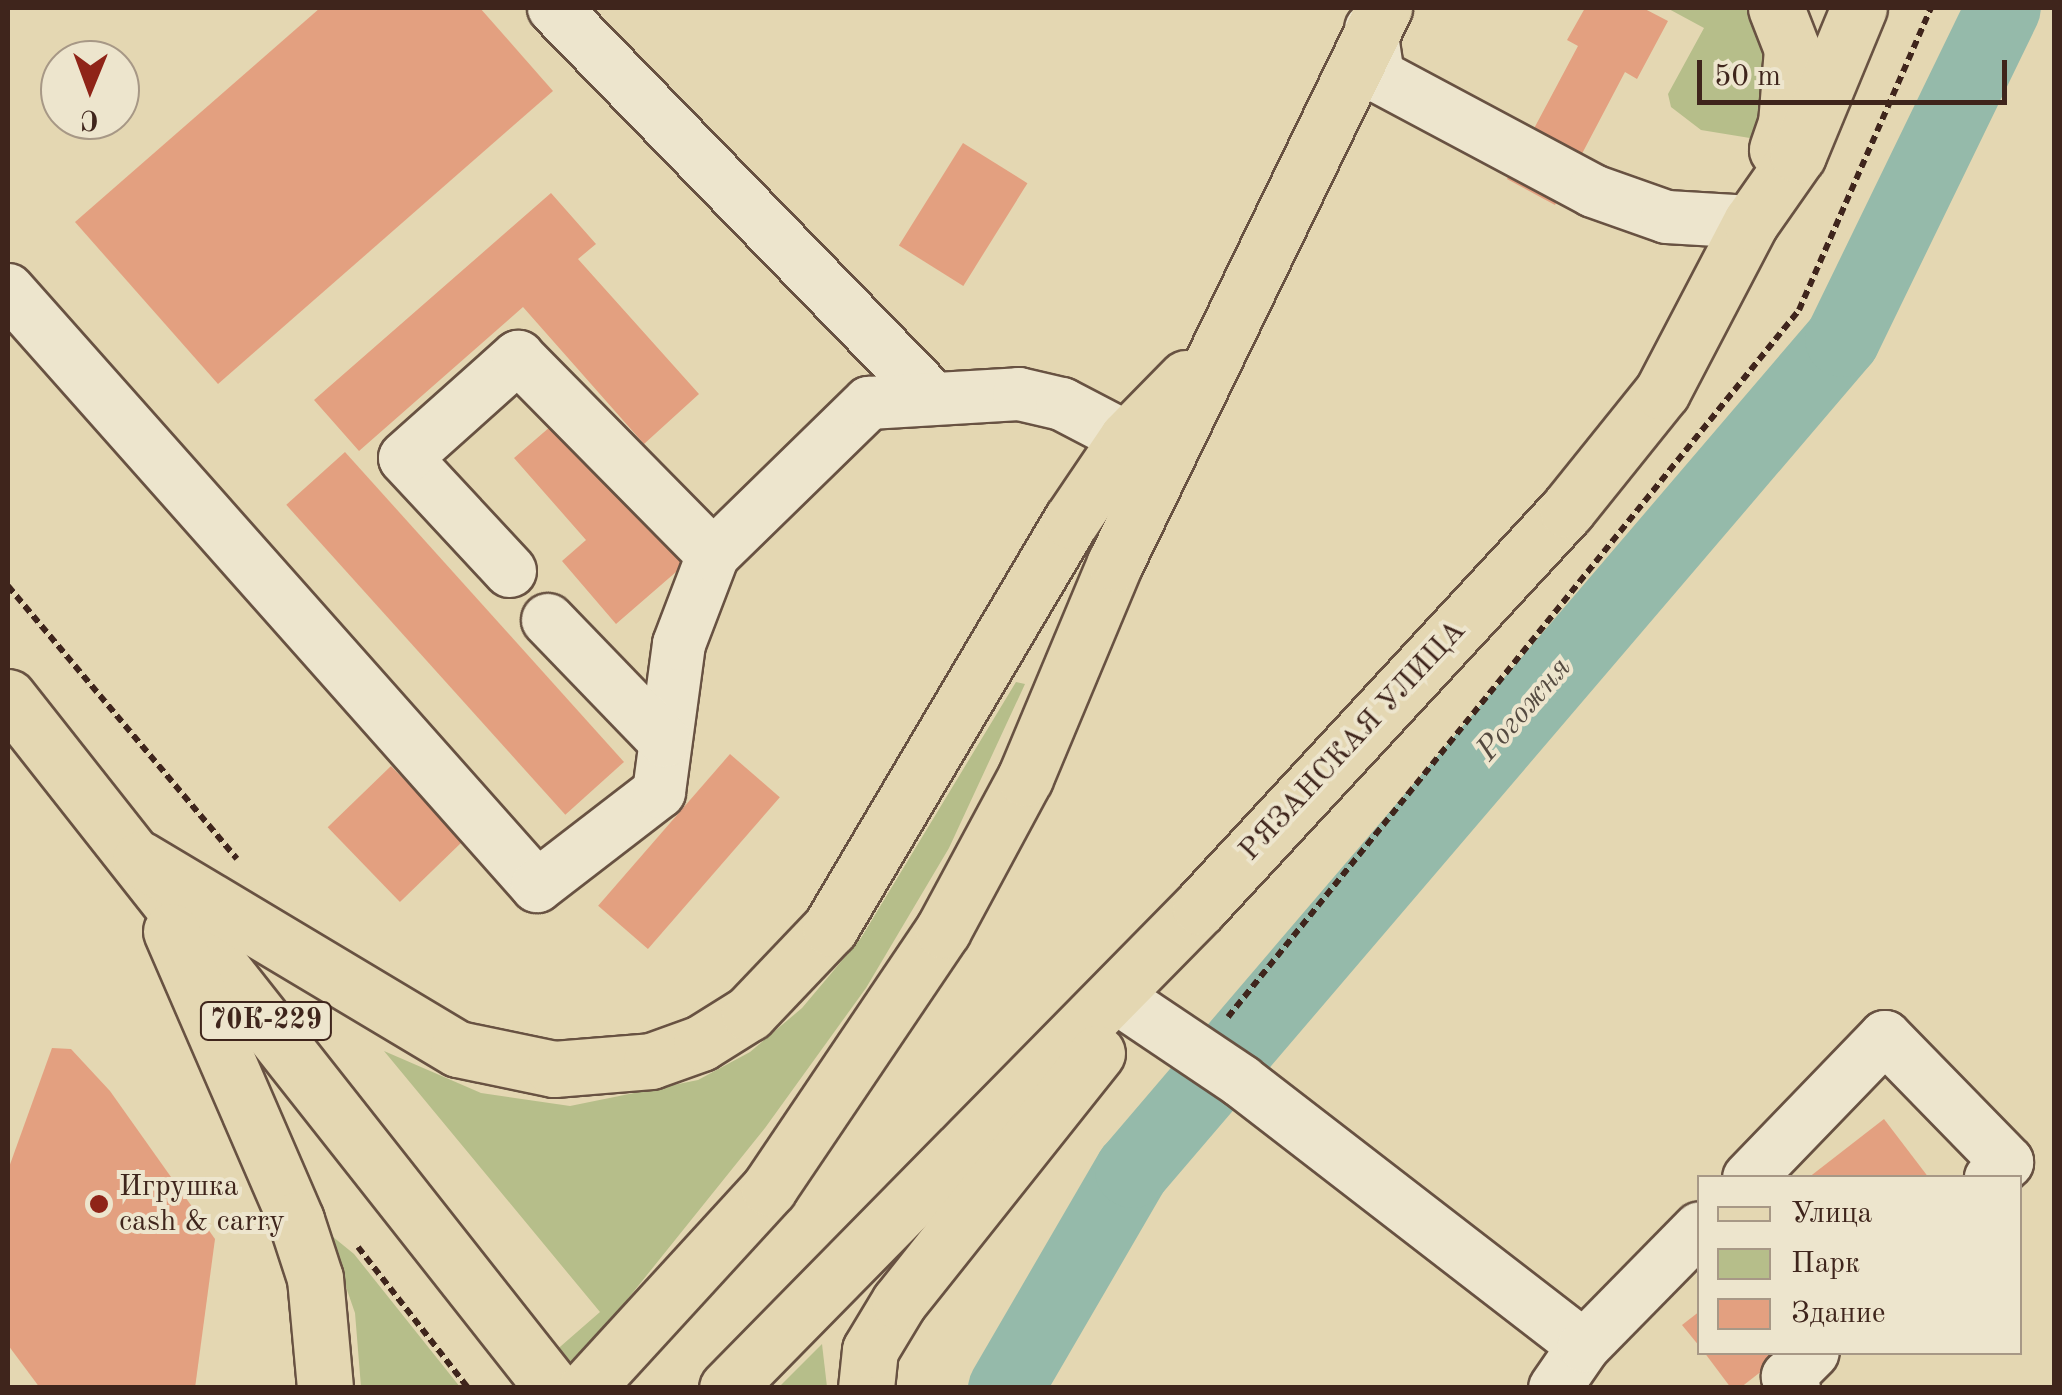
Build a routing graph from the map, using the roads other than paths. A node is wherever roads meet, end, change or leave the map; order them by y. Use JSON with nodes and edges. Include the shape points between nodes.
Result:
{"nodes":[{"id":1,"x":554,"y":8,"type":"edge"},
{"id":2,"x":1776,"y":8,"type":"edge"},
{"id":3,"x":1858,"y":8,"type":"edge"},
{"id":4,"x":1378,"y":18,"type":"edge"},
{"id":5,"x":1751,"y":222,"type":"junction"},
{"id":6,"x":8,"y":290,"type":"edge"},
{"id":7,"x":1216,"y":347,"type":"junction"},
{"id":8,"x":930,"y":395,"type":"junction"},
{"id":9,"x":1127,"y":438,"type":"junction"},
{"id":10,"x":712,"y":555,"type":"junction"},
{"id":11,"x":510,"y":571,"type":"dead end"},
{"id":12,"x":548,"y":620,"type":"dead end"},
{"id":13,"x":8,"y":697,"type":"edge"},
{"id":14,"x":665,"y":742,"type":"junction"},
{"id":15,"x":140,"y":859,"type":"junction"},
{"id":16,"x":1200,"y":906,"type":"junction"},
{"id":17,"x":1134,"y":1009,"type":"junction"},
{"id":18,"x":1751,"y":1175,"type":"edge"},
{"id":19,"x":1994,"y":1175,"type":"edge"},
{"id":20,"x":1697,"y":1231,"type":"edge"},
{"id":21,"x":1810,"y":1355,"type":"edge"},
{"id":22,"x":1570,"y":1367,"type":"edge"},
{"id":23,"x":325,"y":1388,"type":"edge"},
{"id":24,"x":554,"y":1388,"type":"edge"},
{"id":25,"x":586,"y":1388,"type":"edge"},
{"id":26,"x":727,"y":1388,"type":"edge"},
{"id":27,"x":866,"y":1388,"type":"edge"},
{"id":28,"x":1794,"y":1388,"type":"edge"}],
"edges":[{"from":1,"to":8,"type":"lane"},
{"from":2,"to":5,"type":"main road","via":[[1792,49],[1786,123]]},
{"from":3,"to":5,"type":"main road","name":"РЯЗАНСКАЯ УЛИЦА","via":[[1798,155]]},
{"from":4,"to":5,"type":"lane","via":[[1378,76],[1593,191],[1667,217]]},
{"from":4,"to":7,"type":"main road"},
{"from":5,"to":16,"type":"main road","name":"РЯЗАНСКАЯ УЛИЦА","via":[[1662,392],[1566,510]]},
{"from":6,"to":14,"type":"lane","via":[[538,886],[659,792]]},
{"from":7,"to":9,"type":"main road"},
{"from":7,"to":25,"type":"main road","via":[[1114,563],[1025,778],[943,930],[770,1188]]},
{"from":8,"to":9,"type":"lane","via":[[1019,394],[1062,404]]},
{"from":8,"to":10,"type":"lane","via":[[869,404]]},
{"from":9,"to":15,"type":"main road","via":[[830,928],[749,1013],[701,1043],[651,1061],[554,1069],[458,1049]]},
{"from":10,"to":11,"type":"lane","via":[[518,357],[405,458]]},
{"from":10,"to":14,"type":"lane","via":[[679,644]]},
{"from":12,"to":14,"type":"lane"},
{"from":13,"to":15,"type":"main road","number":"70К-229"},
{"from":15,"to":23,"type":"main road","via":[[296,1220],[315,1278]]},
{"from":15,"to":24,"type":"main road","number":"70К-229"},
{"from":16,"to":17,"type":"main road"},
{"from":16,"to":26,"type":"main road","name":"РЯЗАНСКАЯ УЛИЦА"},
{"from":17,"to":22,"type":"lane","via":[[1241,1082]]},
{"from":17,"to":27,"type":"main road","via":[[899,1302],[870,1350]]},
{"from":18,"to":19,"type":"lane","via":[[1885,1037],[2006,1162]]},
{"from":20,"to":22,"type":"lane"},
{"from":21,"to":28,"type":"lane","via":[[1788,1377]]}]}
